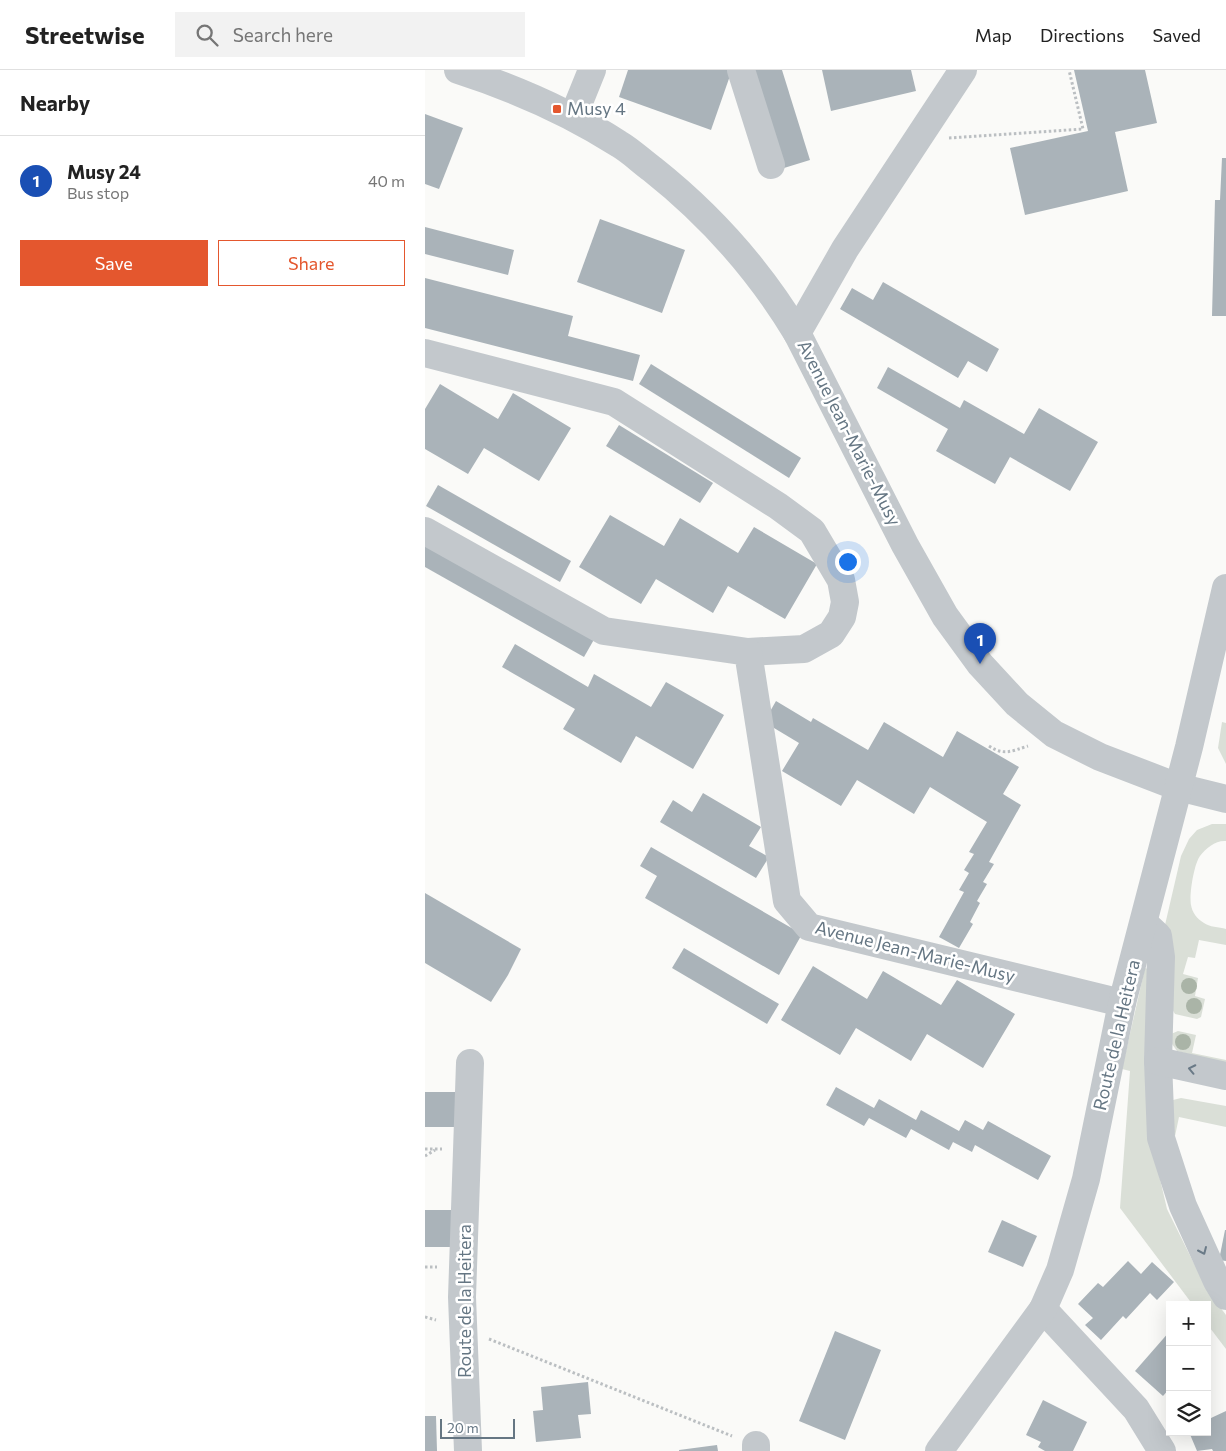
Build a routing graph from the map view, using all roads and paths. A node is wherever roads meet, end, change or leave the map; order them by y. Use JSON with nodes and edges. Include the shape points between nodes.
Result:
{"nodes":[{"id":1,"x":458,"y":70,"type":"edge"},
{"id":2,"x":592,"y":70,"type":"edge"},
{"id":3,"x":741,"y":70,"type":"edge"},
{"id":4,"x":963,"y":70,"type":"edge"},
{"id":5,"x":1069,"y":70,"type":"edge"},
{"id":6,"x":573,"y":118,"type":"junction"},
{"id":7,"x":973,"y":136,"type":"dead end"},
{"id":8,"x":771,"y":165,"type":"dead end"},
{"id":9,"x":797,"y":332,"type":"junction"},
{"id":10,"x":425,"y":353,"type":"edge"},
{"id":11,"x":425,"y":531,"type":"edge"},
{"id":12,"x":1226,"y":588,"type":"edge"},
{"id":13,"x":748,"y":652,"type":"junction"},
{"id":14,"x":1033,"y":744,"type":"dead end"},
{"id":15,"x":989,"y":746,"type":"dead end"},
{"id":16,"x":1178,"y":787,"type":"junction"},
{"id":17,"x":1226,"y":800,"type":"edge"},
{"id":18,"x":1144,"y":923,"type":"junction"},
{"id":19,"x":1123,"y":1003,"type":"junction"},
{"id":20,"x":1158,"y":1062,"type":"junction"},
{"id":21,"x":471,"y":1063,"type":"dead end"},
{"id":22,"x":1226,"y":1076,"type":"edge"},
{"id":23,"x":436,"y":1149,"type":"dead end"},
{"id":24,"x":425,"y":1156,"type":"edge"},
{"id":25,"x":1226,"y":1296,"type":"edge"},
{"id":26,"x":1043,"y":1309,"type":"junction"},
{"id":27,"x":425,"y":1317,"type":"edge"},
{"id":28,"x":463,"y":1329,"type":"junction"},
{"id":29,"x":756,"y":1448,"type":"edge"},
{"id":30,"x":468,"y":1451,"type":"edge"},
{"id":31,"x":939,"y":1451,"type":"edge"},
{"id":32,"x":1162,"y":1451,"type":"edge"}],
"edges":[{"from":1,"to":6,"type":"street","name":"Avenue Jean-Marie-Musy","via":[[498,83]]},
{"from":2,"to":6,"type":"street"},
{"from":3,"to":8,"type":"street"},
{"from":4,"to":9,"type":"street","via":[[845,248]]},
{"from":5,"to":7,"type":"path","via":[[1083,129]]},
{"from":6,"to":9,"type":"street","name":"Avenue Jean-Marie-Musy","via":[[620,144],[678,190],[731,241]]},
{"from":9,"to":16,"type":"street","name":"Avenue Jean-Marie-Musy","via":[[905,545],[945,616],[980,664],[1017,704],[1053,734],[1100,757]]},
{"from":10,"to":13,"type":"street","via":[[614,402],[813,531],[841,580],[845,602],[842,617],[831,634],[804,649]]},
{"from":11,"to":13,"type":"street","via":[[605,631]]},
{"from":12,"to":16,"type":"street","name":"Route de la Heitera"},
{"from":13,"to":19,"type":"street","name":"Avenue Jean-Marie-Musy","via":[[787,901],[809,927]]},
{"from":14,"to":15,"type":"path","via":[[1011,752],[998,752]]},
{"from":16,"to":17,"type":"street","name":"Avenue Jean-Marie-Musy"},
{"from":16,"to":18,"type":"street","name":"Route de la Heitera"},
{"from":18,"to":19,"type":"street","name":"Route de la Heitera"},
{"from":18,"to":20,"type":"street","via":[[1157,936],[1161,957]]},
{"from":19,"to":26,"type":"street","name":"Route de la Heitera","via":[[1086,1179],[1060,1270]]},
{"from":22,"to":20,"type":"street","one_way":true},
{"from":20,"to":25,"type":"street","one_way":true,"via":[[1161,1138],[1183,1206]]},
{"from":21,"to":28,"type":"street","name":"Route de la Heitera"},
{"from":23,"to":24,"type":"path"},
{"from":26,"to":31,"type":"street","name":"Route de la Heitera"},
{"from":26,"to":32,"type":"street","via":[[1136,1409]]},
{"from":27,"to":28,"type":"path"},
{"from":28,"to":29,"type":"path"},
{"from":28,"to":30,"type":"street","name":"Route de la Heitera"}]}
